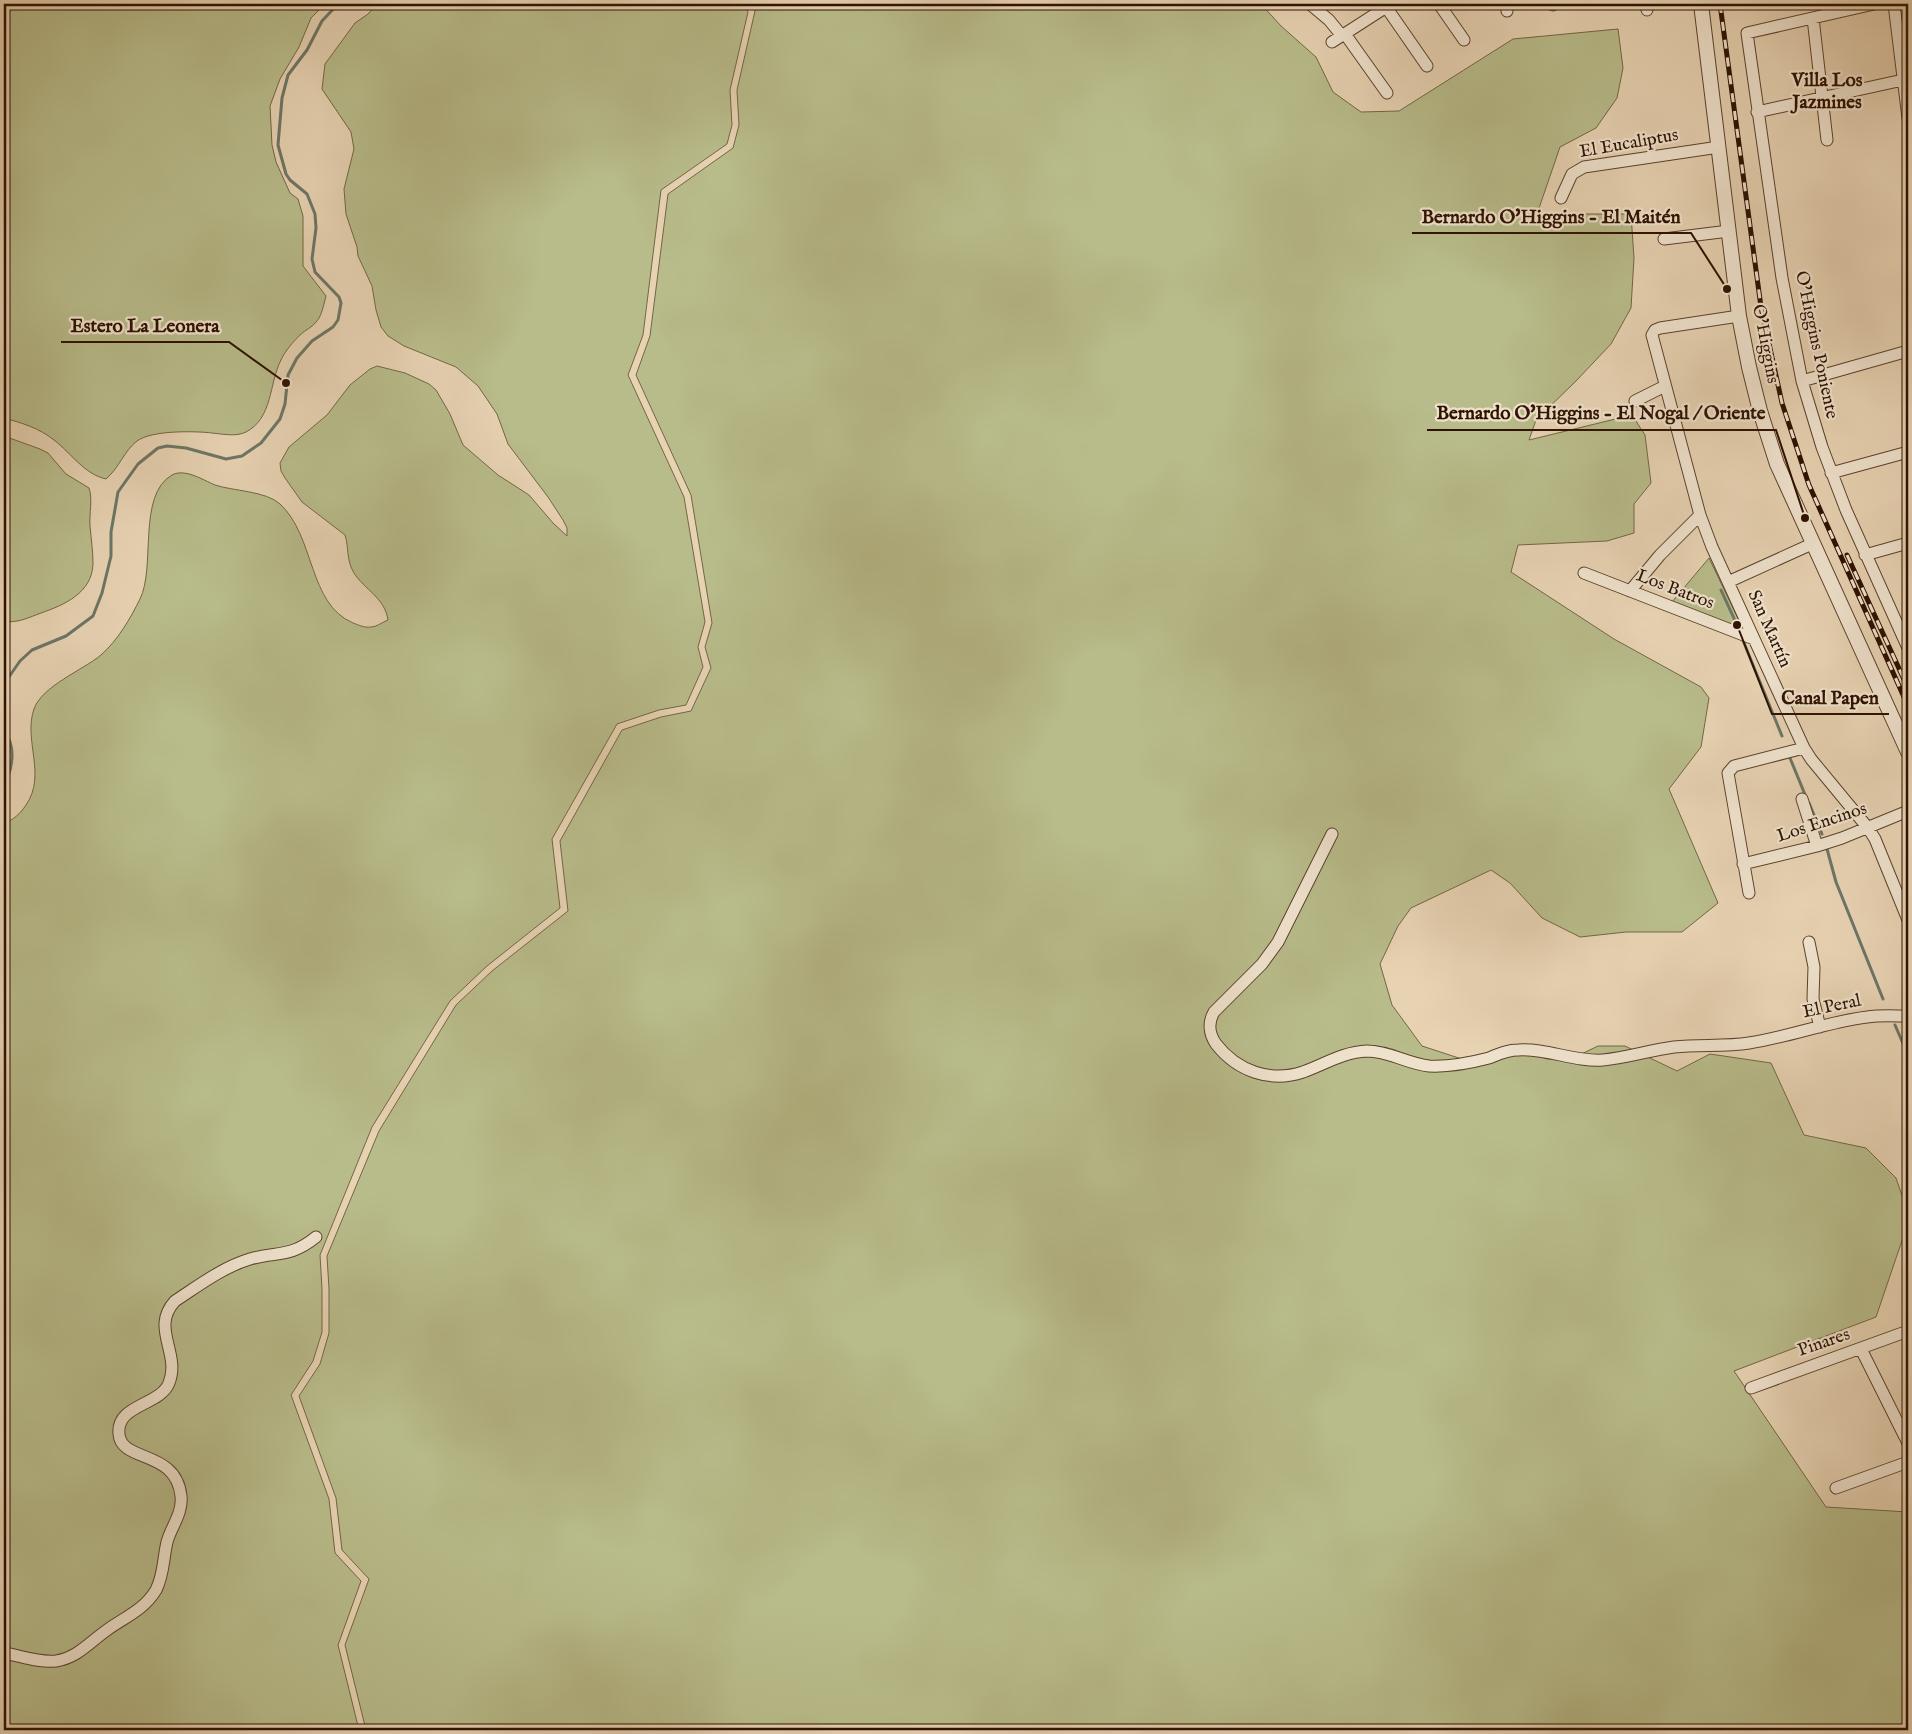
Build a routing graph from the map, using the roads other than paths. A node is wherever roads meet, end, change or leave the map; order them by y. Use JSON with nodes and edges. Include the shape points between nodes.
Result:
{"nodes":[{"id":1,"x":1310,"y":4,"type":"edge"},
{"id":2,"x":1439,"y":4,"type":"edge"},
{"id":3,"x":1700,"y":4,"type":"edge"},
{"id":4,"x":1874,"y":4,"type":"edge"},
{"id":5,"x":1894,"y":4,"type":"edge"},
{"id":6,"x":1387,"y":5,"type":"edge"},
{"id":7,"x":1813,"y":18,"type":"junction"},
{"id":8,"x":1340,"y":37,"type":"junction"},
{"id":9,"x":1464,"y":40,"type":"dead end"},
{"id":10,"x":1427,"y":66,"type":"dead end"},
{"id":11,"x":1903,"y":80,"type":"junction"},
{"id":12,"x":1387,"y":93,"type":"dead end"},
{"id":13,"x":1821,"y":98,"type":"junction"},
{"id":14,"x":1758,"y":112,"type":"junction"},
{"id":15,"x":1908,"y":118,"type":"edge"},
{"id":16,"x":1827,"y":140,"type":"dead end"},
{"id":17,"x":1719,"y":147,"type":"junction"},
{"id":18,"x":1561,"y":198,"type":"dead end"},
{"id":19,"x":1729,"y":231,"type":"junction"},
{"id":20,"x":1664,"y":239,"type":"dead end"},
{"id":21,"x":1739,"y":316,"type":"junction"},
{"id":22,"x":1908,"y":351,"type":"edge"},
{"id":23,"x":1802,"y":381,"type":"junction"},
{"id":24,"x":1665,"y":386,"type":"junction"},
{"id":25,"x":1635,"y":401,"type":"dead end"},
{"id":26,"x":1908,"y":452,"type":"edge"},
{"id":27,"x":1832,"y":473,"type":"junction"},
{"id":28,"x":1700,"y":515,"type":"junction"},
{"id":29,"x":1814,"y":543,"type":"junction"},
{"id":30,"x":1908,"y":543,"type":"edge"},
{"id":31,"x":1865,"y":555,"type":"junction"},
{"id":32,"x":1584,"y":573,"type":"dead end"},
{"id":33,"x":1728,"y":582,"type":"junction"},
{"id":34,"x":1630,"y":591,"type":"junction"},
{"id":35,"x":1754,"y":639,"type":"junction"},
{"id":36,"x":1908,"y":648,"type":"edge"},
{"id":37,"x":1804,"y":748,"type":"junction"},
{"id":38,"x":1908,"y":752,"type":"edge"},
{"id":39,"x":1802,"y":800,"type":"dead end"},
{"id":40,"x":1908,"y":811,"type":"edge"},
{"id":41,"x":1868,"y":828,"type":"junction"},
{"id":42,"x":1332,"y":834,"type":"dead end"},
{"id":43,"x":1817,"y":846,"type":"junction"},
{"id":44,"x":1744,"y":864,"type":"junction"},
{"id":45,"x":1749,"y":892,"type":"dead end"},
{"id":46,"x":1908,"y":920,"type":"edge"},
{"id":47,"x":1809,"y":942,"type":"dead end"},
{"id":48,"x":1908,"y":1016,"type":"edge"},
{"id":49,"x":1820,"y":1027,"type":"junction"},
{"id":50,"x":316,"y":1237,"type":"dead end"},
{"id":51,"x":1908,"y":1331,"type":"edge"},
{"id":52,"x":1862,"y":1349,"type":"junction"},
{"id":53,"x":1751,"y":1388,"type":"dead end"},
{"id":54,"x":1908,"y":1443,"type":"edge"},
{"id":55,"x":1908,"y":1462,"type":"edge"},
{"id":56,"x":1836,"y":1488,"type":"dead end"},
{"id":57,"x":4,"y":1653,"type":"edge"}],
"edges":[{"from":1,"to":8,"type":"street","via":[[1329,20]]},
{"from":2,"to":9,"type":"street"},
{"from":3,"to":17,"type":"street","name":"O'Higgins"},
{"from":4,"to":7,"type":"street"},
{"from":5,"to":11,"type":"street"},
{"from":6,"to":8,"type":"street"},
{"from":6,"to":10,"type":"street"},
{"from":7,"to":13,"type":"street"},
{"from":7,"to":14,"type":"street","name":"O'Higgins Poniente","via":[[1748,33]]},
{"from":8,"to":12,"type":"street"},
{"from":11,"to":13,"type":"street"},
{"from":11,"to":15,"type":"street"},
{"from":13,"to":14,"type":"street"},
{"from":13,"to":16,"type":"street"},
{"from":14,"to":23,"type":"street","name":"O'Higgins Poniente","via":[[1782,278]]},
{"from":17,"to":18,"type":"street","name":"El Eucaliptus","via":[[1584,167],[1572,174]]},
{"from":17,"to":19,"type":"street","name":"O'Higgins"},
{"from":19,"to":20,"type":"street"},
{"from":19,"to":21,"type":"street","name":"O'Higgins"},
{"from":21,"to":24,"type":"street","name":"San Martín","via":[[1654,331],[1652,340]]},
{"from":21,"to":29,"type":"street","name":"O'Higgins","via":[[1771,446]]},
{"from":22,"to":23,"type":"street"},
{"from":23,"to":27,"type":"street","name":"O'Higgins Poniente"},
{"from":24,"to":25,"type":"street"},
{"from":24,"to":28,"type":"street","name":"San Martín"},
{"from":26,"to":27,"type":"street"},
{"from":27,"to":31,"type":"street","name":"O'Higgins Poniente"},
{"from":28,"to":33,"type":"street","name":"San Martín"},
{"from":28,"to":34,"type":"street"},
{"from":29,"to":33,"type":"street"},
{"from":29,"to":38,"type":"street","name":"O'Higgins"},
{"from":30,"to":31,"type":"street"},
{"from":31,"to":36,"type":"street","name":"O'Higgins Poniente"},
{"from":32,"to":34,"type":"street","name":"Los Batros"},
{"from":33,"to":35,"type":"street","name":"San Martín"},
{"from":34,"to":35,"type":"street","name":"Los Batros"},
{"from":35,"to":37,"type":"street","name":"San Martín"},
{"from":37,"to":41,"type":"street","name":"San Martín"},
{"from":37,"to":44,"type":"street","via":[[1734,766],[1730,770],[1728,776]]},
{"from":39,"to":43,"type":"street"},
{"from":40,"to":41,"type":"street","name":"Los Encinos"},
{"from":41,"to":43,"type":"street","name":"Los Encinos"},
{"from":41,"to":46,"type":"street","name":"San Martín"},
{"from":42,"to":49,"type":"street","name":"El Peral","via":[[1278,942],[1210,1020],[1211,1034],[1216,1043],[1244,1067],[1262,1074],[1287,1076],[1343,1055],[1370,1051],[1436,1066],[1462,1064],[1506,1051],[1526,1049],[1572,1059],[1596,1060],[1673,1047],[1734,1045]]},
{"from":43,"to":44,"type":"street","name":"Los Encinos"},
{"from":44,"to":45,"type":"street"},
{"from":47,"to":49,"type":"street"},
{"from":48,"to":49,"type":"street","name":"El Peral","via":[[1867,1017]]},
{"from":50,"to":57,"type":"street","via":[[291,1252],[236,1265],[175,1301],[168,1310],[164,1327],[170,1352],[170,1382],[160,1396],[131,1411],[118,1431],[120,1442],[127,1449],[152,1458],[166,1468],[176,1480],[181,1495],[181,1508],[168,1539],[162,1575],[150,1598],[133,1614],[71,1657],[47,1662]]},
{"from":51,"to":52,"type":"street","name":"Pinares"},
{"from":52,"to":53,"type":"street","name":"Pinares"},
{"from":52,"to":54,"type":"street"},
{"from":55,"to":56,"type":"street"}]}
